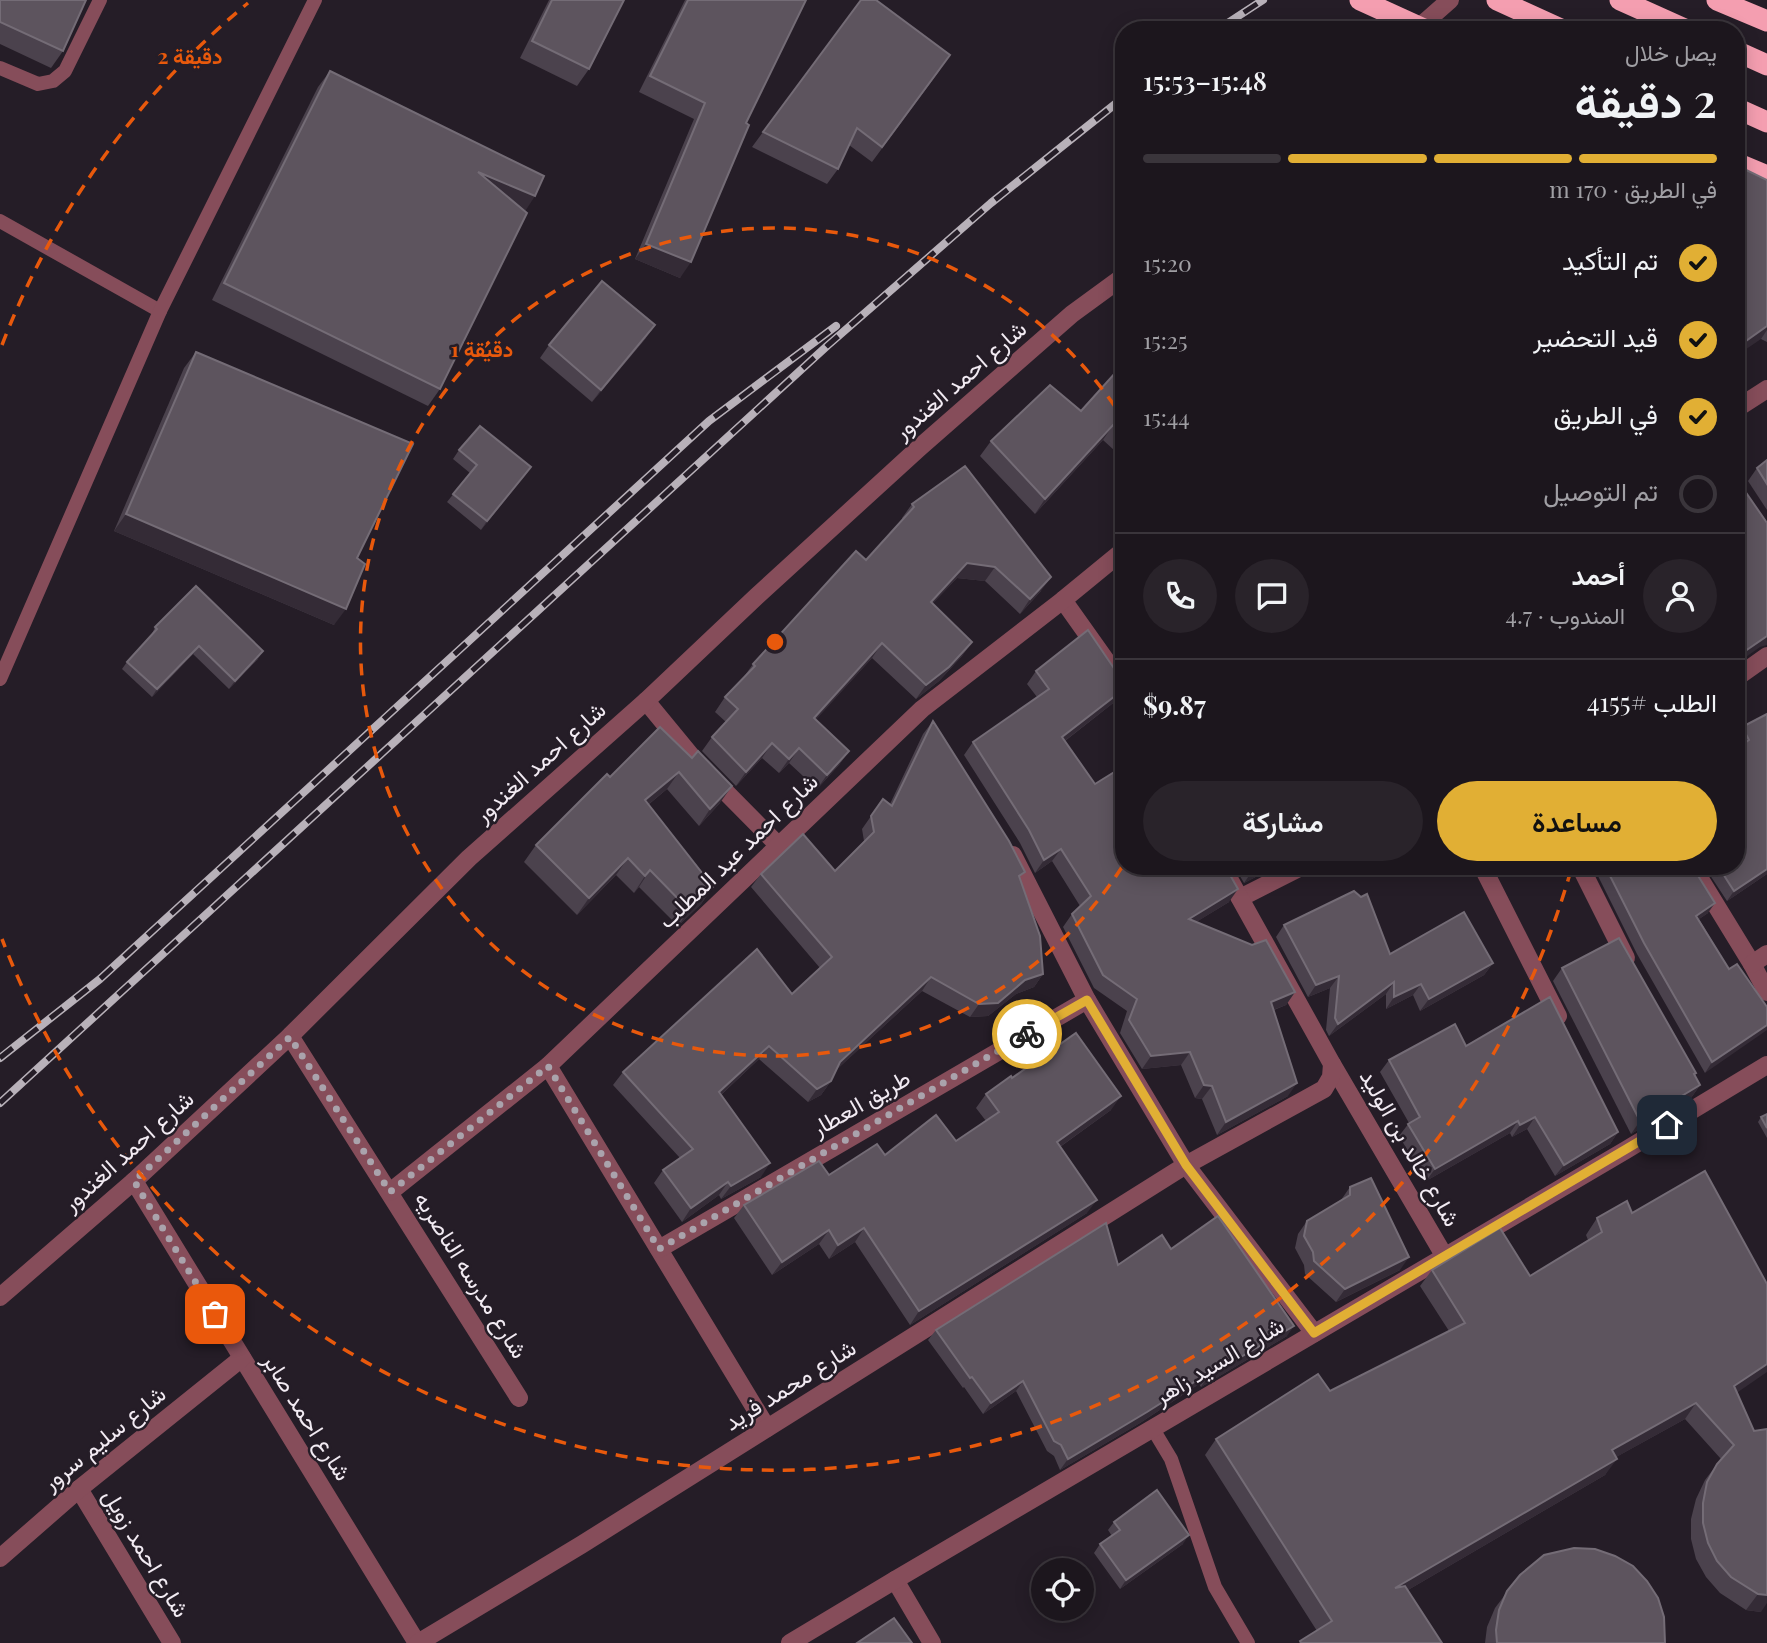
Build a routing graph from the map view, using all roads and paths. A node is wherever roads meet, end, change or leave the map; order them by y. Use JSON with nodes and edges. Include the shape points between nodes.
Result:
{"nodes":[{"id":1,"x":100,"y":0,"type":"edge"},
{"id":2,"x":315,"y":0,"type":"edge"},
{"id":3,"x":1360,"y":0,"type":"edge"},
{"id":4,"x":1450,"y":0,"type":"edge"},
{"id":5,"x":1497,"y":0,"type":"edge"},
{"id":6,"x":1620,"y":0,"type":"edge"},
{"id":7,"x":1717,"y":0,"type":"edge"},
{"id":8,"x":1403,"y":21,"type":"edge"},
{"id":9,"x":1428,"y":21,"type":"edge"},
{"id":10,"x":1543,"y":21,"type":"edge"},
{"id":11,"x":1667,"y":21,"type":"edge"},
{"id":12,"x":1767,"y":21,"type":"edge"},
{"id":13,"x":1745,"y":55,"type":"edge"},
{"id":14,"x":1767,"y":65,"type":"edge"},
{"id":15,"x":0,"y":68,"type":"edge"},
{"id":16,"x":1745,"y":112,"type":"edge"},
{"id":17,"x":1767,"y":122,"type":"edge"},
{"id":18,"x":1745,"y":167,"type":"edge"},
{"id":19,"x":1767,"y":176,"type":"edge"},
{"id":20,"x":0,"y":221,"type":"edge"},
{"id":21,"x":1115,"y":283,"type":"edge"},
{"id":22,"x":160,"y":310,"type":"junction"},
{"id":23,"x":1767,"y":389,"type":"edge"},
{"id":24,"x":1745,"y":403,"type":"edge"},
{"id":25,"x":1115,"y":557,"type":"edge"},
{"id":26,"x":1063,"y":600,"type":"junction"},
{"id":27,"x":1767,"y":656,"type":"edge"},
{"id":28,"x":1745,"y":672,"type":"edge"},
{"id":29,"x":1115,"y":676,"type":"edge"},
{"id":30,"x":0,"y":679,"type":"edge"},
{"id":31,"x":646,"y":701,"type":"junction"},
{"id":32,"x":1003,"y":838,"type":"edge"},
{"id":33,"x":779,"y":846,"type":"junction"},
{"id":34,"x":1227,"y":875,"type":"edge"},
{"id":35,"x":1285,"y":875,"type":"edge"},
{"id":36,"x":1487,"y":875,"type":"edge"},
{"id":37,"x":1585,"y":875,"type":"edge"},
{"id":38,"x":1698,"y":875,"type":"edge"},
{"id":39,"x":1240,"y":898,"type":"junction"},
{"id":40,"x":1759,"y":959,"type":"edge"},
{"id":41,"x":1634,"y":971,"type":"edge"},
{"id":42,"x":1767,"y":992,"type":"edge"},
{"id":43,"x":1087,"y":1000,"type":"junction"},
{"id":44,"x":1563,"y":1027,"type":"edge"},
{"id":45,"x":290,"y":1037,"type":"junction"},
{"id":46,"x":1332,"y":1064,"type":"junction"},
{"id":47,"x":1767,"y":1065,"type":"edge"},
{"id":48,"x":548,"y":1066,"type":"junction"},
{"id":49,"x":1186,"y":1165,"type":"junction"},
{"id":50,"x":134,"y":1181,"type":"junction"},
{"id":51,"x":390,"y":1192,"type":"junction"},
{"id":52,"x":659,"y":1249,"type":"junction"},
{"id":53,"x":1446,"y":1257,"type":"junction"},
{"id":54,"x":0,"y":1297,"type":"edge"},
{"id":55,"x":1314,"y":1333,"type":"junction"},
{"id":56,"x":242,"y":1358,"type":"junction"},
{"id":57,"x":519,"y":1398,"type":"dead end"},
{"id":58,"x":767,"y":1428,"type":"junction"},
{"id":59,"x":1153,"y":1429,"type":"junction"},
{"id":60,"x":79,"y":1489,"type":"junction"},
{"id":61,"x":0,"y":1558,"type":"edge"},
{"id":62,"x":895,"y":1580,"type":"junction"},
{"id":63,"x":172,"y":1643,"type":"edge"},
{"id":64,"x":418,"y":1643,"type":"edge"},
{"id":65,"x":790,"y":1643,"type":"edge"},
{"id":66,"x":932,"y":1643,"type":"edge"},
{"id":67,"x":1248,"y":1643,"type":"edge"}],
"edges":[{"from":1,"to":15,"type":"lane","via":[[65,71],[53,81],[38,84]]},
{"from":2,"to":22,"type":"lane"},
{"from":3,"to":8,"type":"highway"},
{"from":4,"to":9,"type":"street"},
{"from":5,"to":10,"type":"highway"},
{"from":6,"to":11,"type":"highway"},
{"from":7,"to":12,"type":"highway"},
{"from":13,"to":14,"type":"highway"},
{"from":16,"to":17,"type":"highway"},
{"from":18,"to":19,"type":"highway"},
{"from":20,"to":22,"type":"lane"},
{"from":21,"to":31,"type":"street","name":"شارع احمد الغندور","via":[[1072,314],[919,448]]},
{"from":22,"to":30,"type":"lane"},
{"from":23,"to":24,"type":"street"},
{"from":25,"to":26,"type":"street","name":"شارع احمد عبد المطلب"},
{"from":26,"to":29,"type":"street"},
{"from":26,"to":33,"type":"street","name":"شارع احمد عبد المطلب"},
{"from":27,"to":28,"type":"street"},
{"from":31,"to":33,"type":"street","via":[[697,763]]},
{"from":31,"to":45,"type":"street","name":"شارع احمد الغندور","via":[[469,858]]},
{"from":32,"to":43,"type":"street"},
{"from":33,"to":48,"type":"street","name":"شارع احمد عبد المطلب"},
{"from":34,"to":39,"type":"street","name":"شارع خالد بن الوليد"},
{"from":35,"to":39,"type":"street"},
{"from":36,"to":44,"type":"street"},
{"from":37,"to":41,"type":"street"},
{"from":38,"to":40,"type":"street"},
{"from":39,"to":46,"type":"street","name":"شارع خالد بن الوليد"},
{"from":40,"to":42,"type":"street"},
{"from":43,"to":49,"type":"street"},
{"from":43,"to":52,"type":"street","name":"طريق العطار"},
{"from":45,"to":50,"type":"street","name":"شارع احمد الغندور"},
{"from":45,"to":51,"type":"street","name":"شارع مدرسه الناصريه"},
{"from":46,"to":49,"type":"street","name":"شارع محمد فريد","via":[[1324,1089]]},
{"from":46,"to":53,"type":"street","name":"شارع خالد بن الوليد"},
{"from":47,"to":53,"type":"street","name":"شارع السيد زاهر","via":[[1705,1094]]},
{"from":48,"to":51,"type":"street","name":"شارع احمد عبد المطلب"},
{"from":48,"to":52,"type":"street"},
{"from":49,"to":55,"type":"street"},
{"from":49,"to":58,"type":"street","name":"شارع محمد فريد"},
{"from":50,"to":54,"type":"street","name":"شارع احمد الغندور"},
{"from":50,"to":56,"type":"street","name":"شارع احمد صابر"},
{"from":51,"to":57,"type":"street","name":"شارع مدرسه الناصريه"},
{"from":52,"to":58,"type":"street"},
{"from":53,"to":55,"type":"street","name":"شارع السيد زاهر"},
{"from":55,"to":59,"type":"street","name":"شارع السيد زاهر"},
{"from":56,"to":60,"type":"street","name":"شارع سليم سرور"},
{"from":56,"to":64,"type":"street","name":"شارع احمد صابر"},
{"from":58,"to":64,"type":"street","name":"شارع محمد فريد"},
{"from":59,"to":62,"type":"street","name":"شارع السيد زاهر"},
{"from":59,"to":67,"type":"lane","via":[[1171,1459],[1215,1587]]},
{"from":60,"to":61,"type":"street","name":"شارع سليم سرور"},
{"from":60,"to":63,"type":"street","name":"شارع احمد زويل"},
{"from":62,"to":65,"type":"street","name":"شارع السيد زاهر"},
{"from":62,"to":66,"type":"street"}]}
